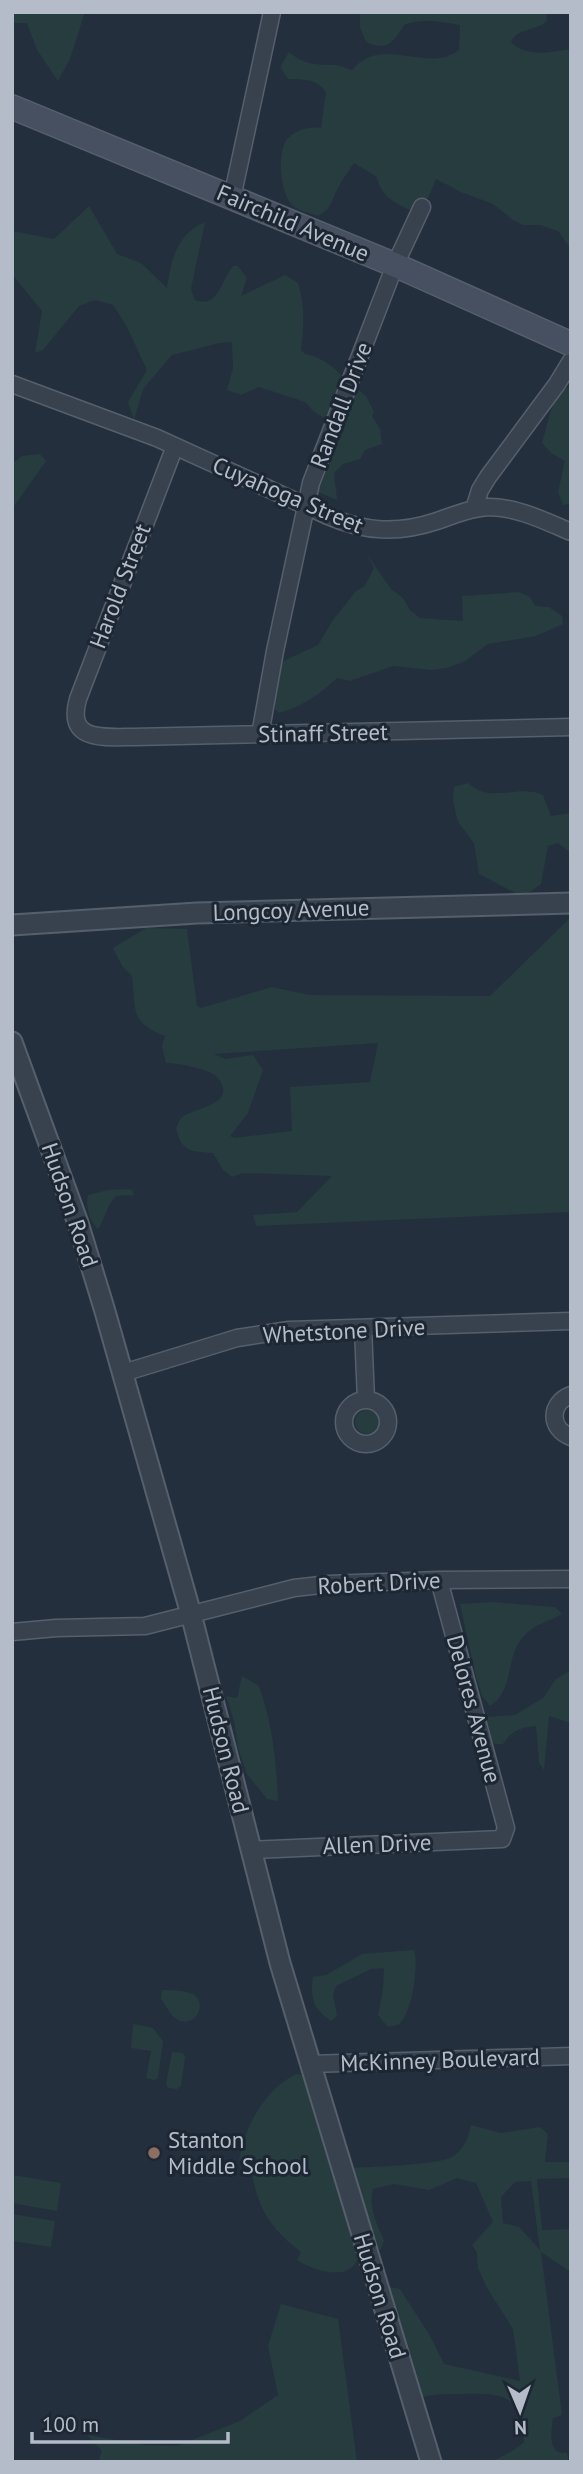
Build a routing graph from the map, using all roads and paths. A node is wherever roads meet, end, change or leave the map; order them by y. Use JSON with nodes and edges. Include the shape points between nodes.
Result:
{"nodes":[{"id":1,"x":272,"y":12,"type":"edge"},
{"id":2,"x":12,"y":107,"type":"edge"},
{"id":3,"x":232,"y":198,"type":"junction"},
{"id":4,"x":422,"y":207,"type":"dead end"},
{"id":5,"x":395,"y":265,"type":"junction"},
{"id":6,"x":571,"y":344,"type":"edge"},
{"id":7,"x":571,"y":361,"type":"edge"},
{"id":8,"x":12,"y":384,"type":"edge"},
{"id":9,"x":174,"y":446,"type":"junction"},
{"id":10,"x":305,"y":506,"type":"junction"},
{"id":11,"x":474,"y":509,"type":"junction"},
{"id":12,"x":571,"y":532,"type":"edge"},
{"id":13,"x":78,"y":727,"type":"joint"},
{"id":14,"x":571,"y":727,"type":"edge"},
{"id":15,"x":260,"y":735,"type":"junction"},
{"id":16,"x":571,"y":902,"type":"edge"},
{"id":17,"x":12,"y":925,"type":"edge"},
{"id":18,"x":12,"y":1042,"type":"edge"},
{"id":19,"x":571,"y":1321,"type":"edge"},
{"id":20,"x":363,"y":1328,"type":"junction"},
{"id":21,"x":123,"y":1373,"type":"junction"},
{"id":22,"x":571,"y":1395,"type":"edge"},
{"id":23,"x":366,"y":1400,"type":"dead end"},
{"id":24,"x":571,"y":1437,"type":"edge"},
{"id":25,"x":571,"y":1579,"type":"edge"},
{"id":26,"x":439,"y":1580,"type":"junction"},
{"id":27,"x":191,"y":1614,"type":"junction"},
{"id":28,"x":12,"y":1632,"type":"edge"},
{"id":29,"x":502,"y":1839,"type":"joint"},
{"id":30,"x":251,"y":1850,"type":"junction"},
{"id":31,"x":571,"y":2056,"type":"edge"},
{"id":32,"x":310,"y":2064,"type":"junction"},
{"id":33,"x":431,"y":2462,"type":"edge"}],
"edges":[{"from":1,"to":3,"type":"street"},
{"from":2,"to":3,"type":"main road","name":"Fairchild Avenue"},
{"from":3,"to":5,"type":"main road","name":"Fairchild Avenue"},
{"from":4,"to":5,"type":"street","name":"Randall Drive"},
{"from":5,"to":6,"type":"main road","name":"Fairchild Avenue"},
{"from":5,"to":10,"type":"street","name":"Randall Drive"},
{"from":7,"to":11,"type":"street","via":[[488,477]]},
{"from":8,"to":9,"type":"street","name":"Cuyahoga Street"},
{"from":9,"to":10,"type":"street","name":"Cuyahoga Street"},
{"from":9,"to":13,"type":"street","name":"Harold Street","via":[[82,688],[74,719]]},
{"from":10,"to":11,"type":"street","name":"Cuyahoga Street","via":[[352,526],[390,531]]},
{"from":10,"to":15,"type":"street","name":"Randall Drive"},
{"from":11,"to":12,"type":"street","name":"Cuyahoga Street","via":[[520,512]]},
{"from":13,"to":15,"type":"street","name":"Stinaff Street","via":[[108,737]]},
{"from":14,"to":15,"type":"street","name":"Stinaff Street"},
{"from":16,"to":17,"type":"street","name":"Longcoy Avenue","via":[[209,913]]},
{"from":18,"to":21,"type":"street","name":"Hudson Road","via":[[78,1223]]},
{"from":19,"to":20,"type":"street","name":"Whetstone Drive"},
{"from":20,"to":21,"type":"street","name":"Whetstone Drive","via":[[237,1338]]},
{"from":20,"to":23,"type":"street"},
{"from":21,"to":27,"type":"street","name":"Hudson Road"},
{"from":22,"to":24,"type":"street","via":[[558,1403],[554,1416],[558,1429]]},
{"from":25,"to":26,"type":"street","name":"Robert Drive"},
{"from":26,"to":27,"type":"street","name":"Robert Drive","via":[[296,1588]]},
{"from":26,"to":29,"type":"street","name":"Delores Avenue","via":[[506,1828]]},
{"from":27,"to":28,"type":"street","name":"Robert Drive","via":[[131,1628]]},
{"from":27,"to":30,"type":"street","name":"Hudson Road"},
{"from":29,"to":30,"type":"street","name":"Allen Drive"},
{"from":30,"to":32,"type":"street","name":"Hudson Road"},
{"from":31,"to":32,"type":"street","name":"McKinney Boulevard"},
{"from":32,"to":33,"type":"street","name":"Hudson Road"}]}
